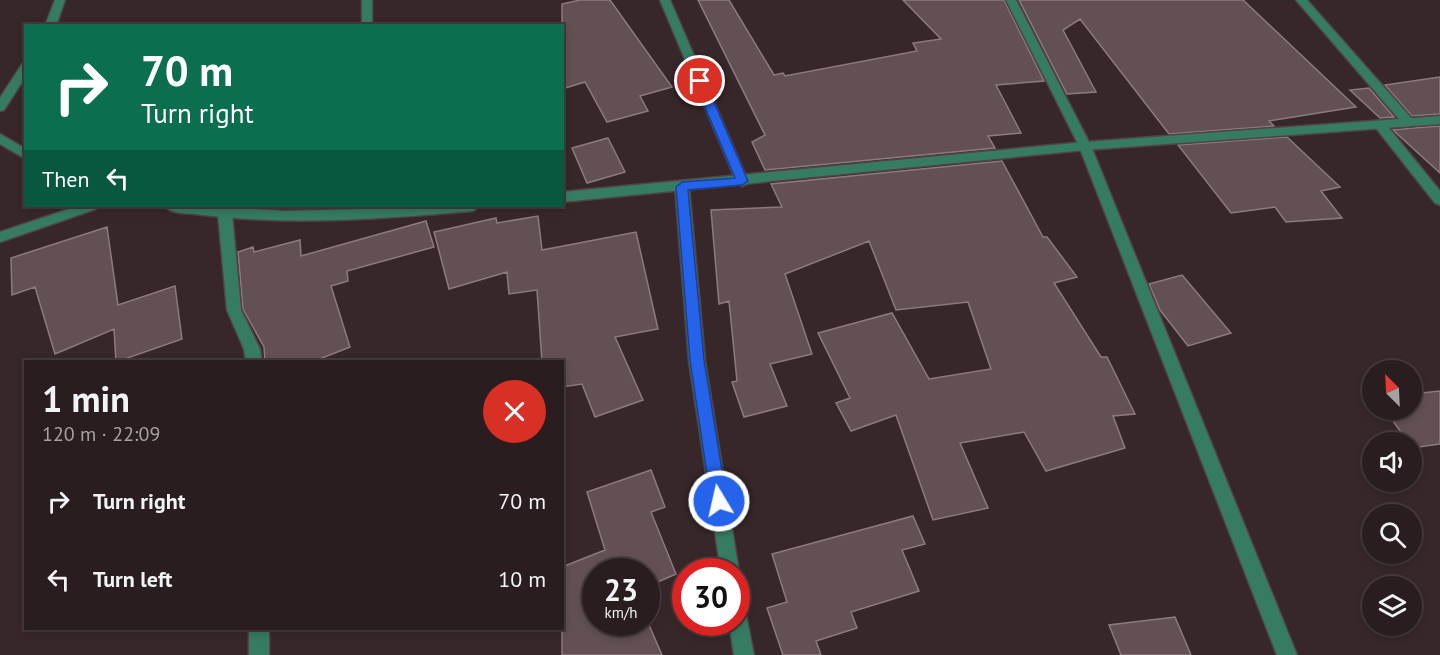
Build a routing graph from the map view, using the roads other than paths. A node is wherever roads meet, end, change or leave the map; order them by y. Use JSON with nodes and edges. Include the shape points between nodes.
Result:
{"nodes":[{"id":1,"x":60,"y":0,"type":"edge"},
{"id":2,"x":367,"y":0,"type":"edge"},
{"id":3,"x":665,"y":0,"type":"edge"},
{"id":4,"x":1011,"y":0,"type":"edge"},
{"id":5,"x":1301,"y":0,"type":"edge"},
{"id":6,"x":51,"y":24,"type":"edge"},
{"id":7,"x":367,"y":24,"type":"edge"},
{"id":8,"x":24,"y":69,"type":"edge"},
{"id":9,"x":0,"y":107,"type":"edge"},
{"id":10,"x":1440,"y":120,"type":"edge"},
{"id":11,"x":1409,"y":123,"type":"junction"},
{"id":12,"x":1380,"y":125,"type":"junction"},
{"id":13,"x":0,"y":138,"type":"edge"},
{"id":14,"x":1085,"y":146,"type":"junction"},
{"id":15,"x":24,"y":154,"type":"edge"},
{"id":16,"x":742,"y":181,"type":"junction"},
{"id":17,"x":682,"y":187,"type":"junction"},
{"id":18,"x":564,"y":197,"type":"edge"},
{"id":19,"x":1440,"y":200,"type":"edge"},
{"id":20,"x":89,"y":207,"type":"edge"},
{"id":21,"x":179,"y":207,"type":"edge"},
{"id":22,"x":448,"y":207,"type":"edge"},
{"id":23,"x":371,"y":210,"type":"edge"},
{"id":24,"x":225,"y":214,"type":"junction"},
{"id":25,"x":0,"y":237,"type":"edge"},
{"id":26,"x":254,"y":360,"type":"edge"},
{"id":27,"x":728,"y":558,"type":"edge"},
{"id":28,"x":259,"y":630,"type":"edge"},
{"id":29,"x":741,"y":636,"type":"edge"},
{"id":30,"x":259,"y":655,"type":"edge"},
{"id":31,"x":744,"y":655,"type":"edge"},
{"id":32,"x":1287,"y":655,"type":"edge"}],
"edges":[{"from":1,"to":6,"type":"street"},
{"from":2,"to":7,"type":"street"},
{"from":3,"to":16,"type":"street"},
{"from":4,"to":14,"type":"street"},
{"from":5,"to":11,"type":"street"},
{"from":8,"to":9,"type":"street"},
{"from":10,"to":11,"type":"street"},
{"from":11,"to":12,"type":"street"},
{"from":12,"to":14,"type":"street"},
{"from":12,"to":19,"type":"street"},
{"from":13,"to":15,"type":"street"},
{"from":14,"to":16,"type":"street"},
{"from":14,"to":32,"type":"street"},
{"from":16,"to":17,"type":"street"},
{"from":17,"to":18,"type":"street"},
{"from":17,"to":27,"type":"street","via":[[697,360]]},
{"from":20,"to":25,"type":"street"},
{"from":21,"to":24,"type":"street"},
{"from":22,"to":23,"type":"street"},
{"from":23,"to":24,"type":"street"},
{"from":24,"to":26,"type":"street","via":[[234,310]]},
{"from":28,"to":30,"type":"street"},
{"from":29,"to":31,"type":"street"}]}
